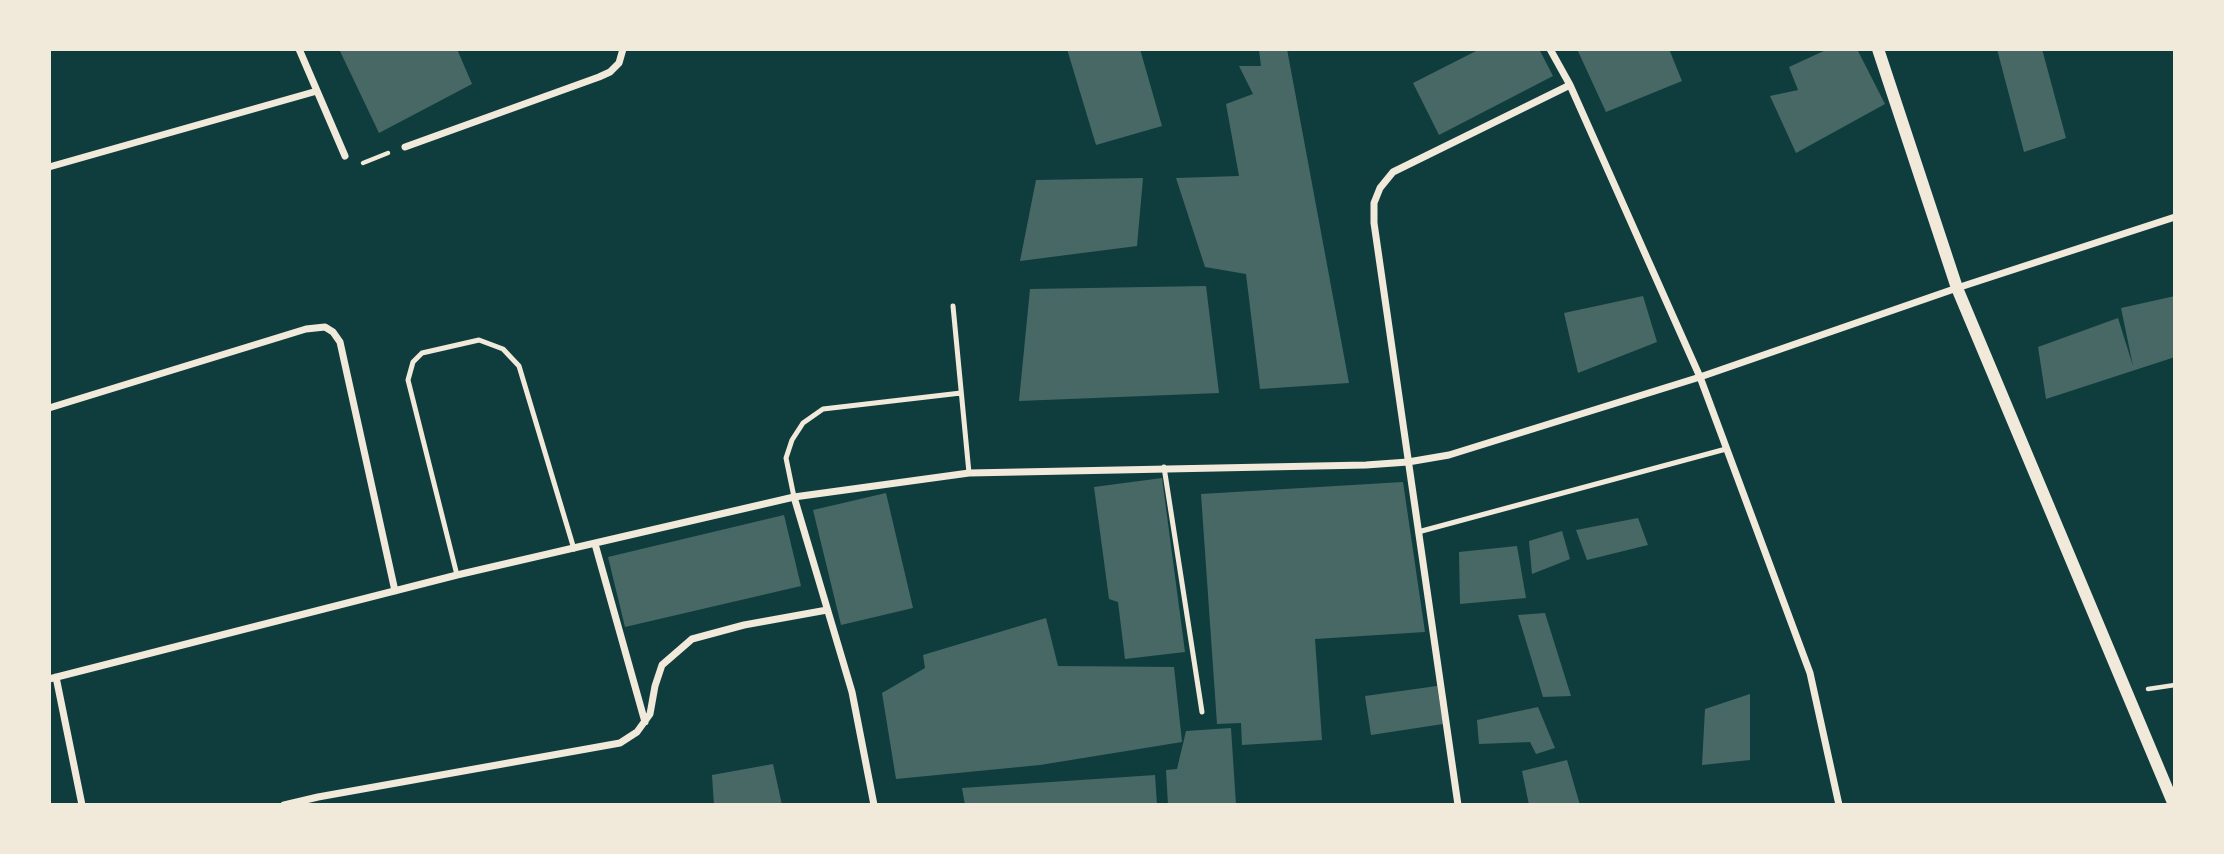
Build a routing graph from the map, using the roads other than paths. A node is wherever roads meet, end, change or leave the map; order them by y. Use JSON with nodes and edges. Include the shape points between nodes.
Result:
{"nodes":[{"id":1,"x":299,"y":49,"type":"edge"},
{"id":2,"x":623,"y":49,"type":"edge"},
{"id":3,"x":1550,"y":49,"type":"edge"},
{"id":4,"x":1878,"y":49,"type":"edge"},
{"id":5,"x":1570,"y":85,"type":"junction"},
{"id":6,"x":317,"y":91,"type":"junction"},
{"id":7,"x":405,"y":147,"type":"dead end"},
{"id":8,"x":345,"y":156,"type":"dead end"},
{"id":9,"x":49,"y":167,"type":"edge"},
{"id":10,"x":2175,"y":217,"type":"edge"},
{"id":11,"x":1957,"y":288,"type":"junction"},
{"id":12,"x":953,"y":306,"type":"dead end"},
{"id":13,"x":1700,"y":377,"type":"junction"},
{"id":14,"x":961,"y":393,"type":"junction"},
{"id":15,"x":49,"y":408,"type":"edge"},
{"id":16,"x":1727,"y":449,"type":"junction"},
{"id":17,"x":1408,"y":462,"type":"junction"},
{"id":18,"x":1164,"y":467,"type":"junction"},
{"id":19,"x":969,"y":473,"type":"junction"},
{"id":20,"x":794,"y":497,"type":"junction"},
{"id":21,"x":1418,"y":532,"type":"junction"},
{"id":22,"x":595,"y":544,"type":"junction"},
{"id":23,"x":574,"y":549,"type":"junction"},
{"id":24,"x":457,"y":575,"type":"junction"},
{"id":25,"x":395,"y":591,"type":"junction"},
{"id":26,"x":827,"y":610,"type":"junction"},
{"id":27,"x":52,"y":678,"type":"edge"},
{"id":28,"x":1202,"y":712,"type":"dead end"},
{"id":29,"x":645,"y":722,"type":"junction"},
{"id":30,"x":82,"y":805,"type":"edge"},
{"id":31,"x":284,"y":805,"type":"edge"},
{"id":32,"x":874,"y":805,"type":"edge"},
{"id":33,"x":1458,"y":805,"type":"edge"},
{"id":34,"x":1839,"y":805,"type":"edge"},
{"id":35,"x":2174,"y":805,"type":"edge"}],
"edges":[{"from":1,"to":6,"type":"street"},
{"from":2,"to":7,"type":"street","via":[[619,63],[599,77]]},
{"from":3,"to":5,"type":"street"},
{"from":4,"to":11,"type":"street"},
{"from":5,"to":13,"type":"street"},
{"from":5,"to":17,"type":"street","via":[[1393,172],[1380,188],[1374,223]]},
{"from":6,"to":8,"type":"street"},
{"from":6,"to":9,"type":"street"},
{"from":10,"to":11,"type":"street"},
{"from":11,"to":13,"type":"street"},
{"from":11,"to":35,"type":"street"},
{"from":12,"to":14,"type":"lane"},
{"from":13,"to":16,"type":"street"},
{"from":13,"to":17,"type":"street","via":[[1449,454]]},
{"from":14,"to":19,"type":"lane"},
{"from":14,"to":20,"type":"lane","via":[[823,410],[803,424],[792,440],[786,458]]},
{"from":15,"to":25,"type":"street","via":[[325,327],[340,342]]},
{"from":16,"to":21,"type":"lane"},
{"from":16,"to":34,"type":"street","via":[[1810,673]]},
{"from":17,"to":18,"type":"street"},
{"from":17,"to":21,"type":"street"},
{"from":18,"to":19,"type":"street"},
{"from":18,"to":28,"type":"lane"},
{"from":19,"to":20,"type":"street"},
{"from":20,"to":22,"type":"street"},
{"from":20,"to":26,"type":"street"},
{"from":21,"to":33,"type":"street"},
{"from":22,"to":23,"type":"street"},
{"from":22,"to":29,"type":"street"},
{"from":23,"to":24,"type":"street"},
{"from":23,"to":24,"type":"lane","via":[[519,366],[503,349],[479,340],[422,353],[408,380]]},
{"from":24,"to":25,"type":"street"},
{"from":25,"to":27,"type":"street"},
{"from":26,"to":29,"type":"street","via":[[692,639],[662,665]]},
{"from":26,"to":32,"type":"street","via":[[852,691]]},
{"from":27,"to":30,"type":"street"},
{"from":29,"to":31,"type":"street","via":[[620,743]]}]}
